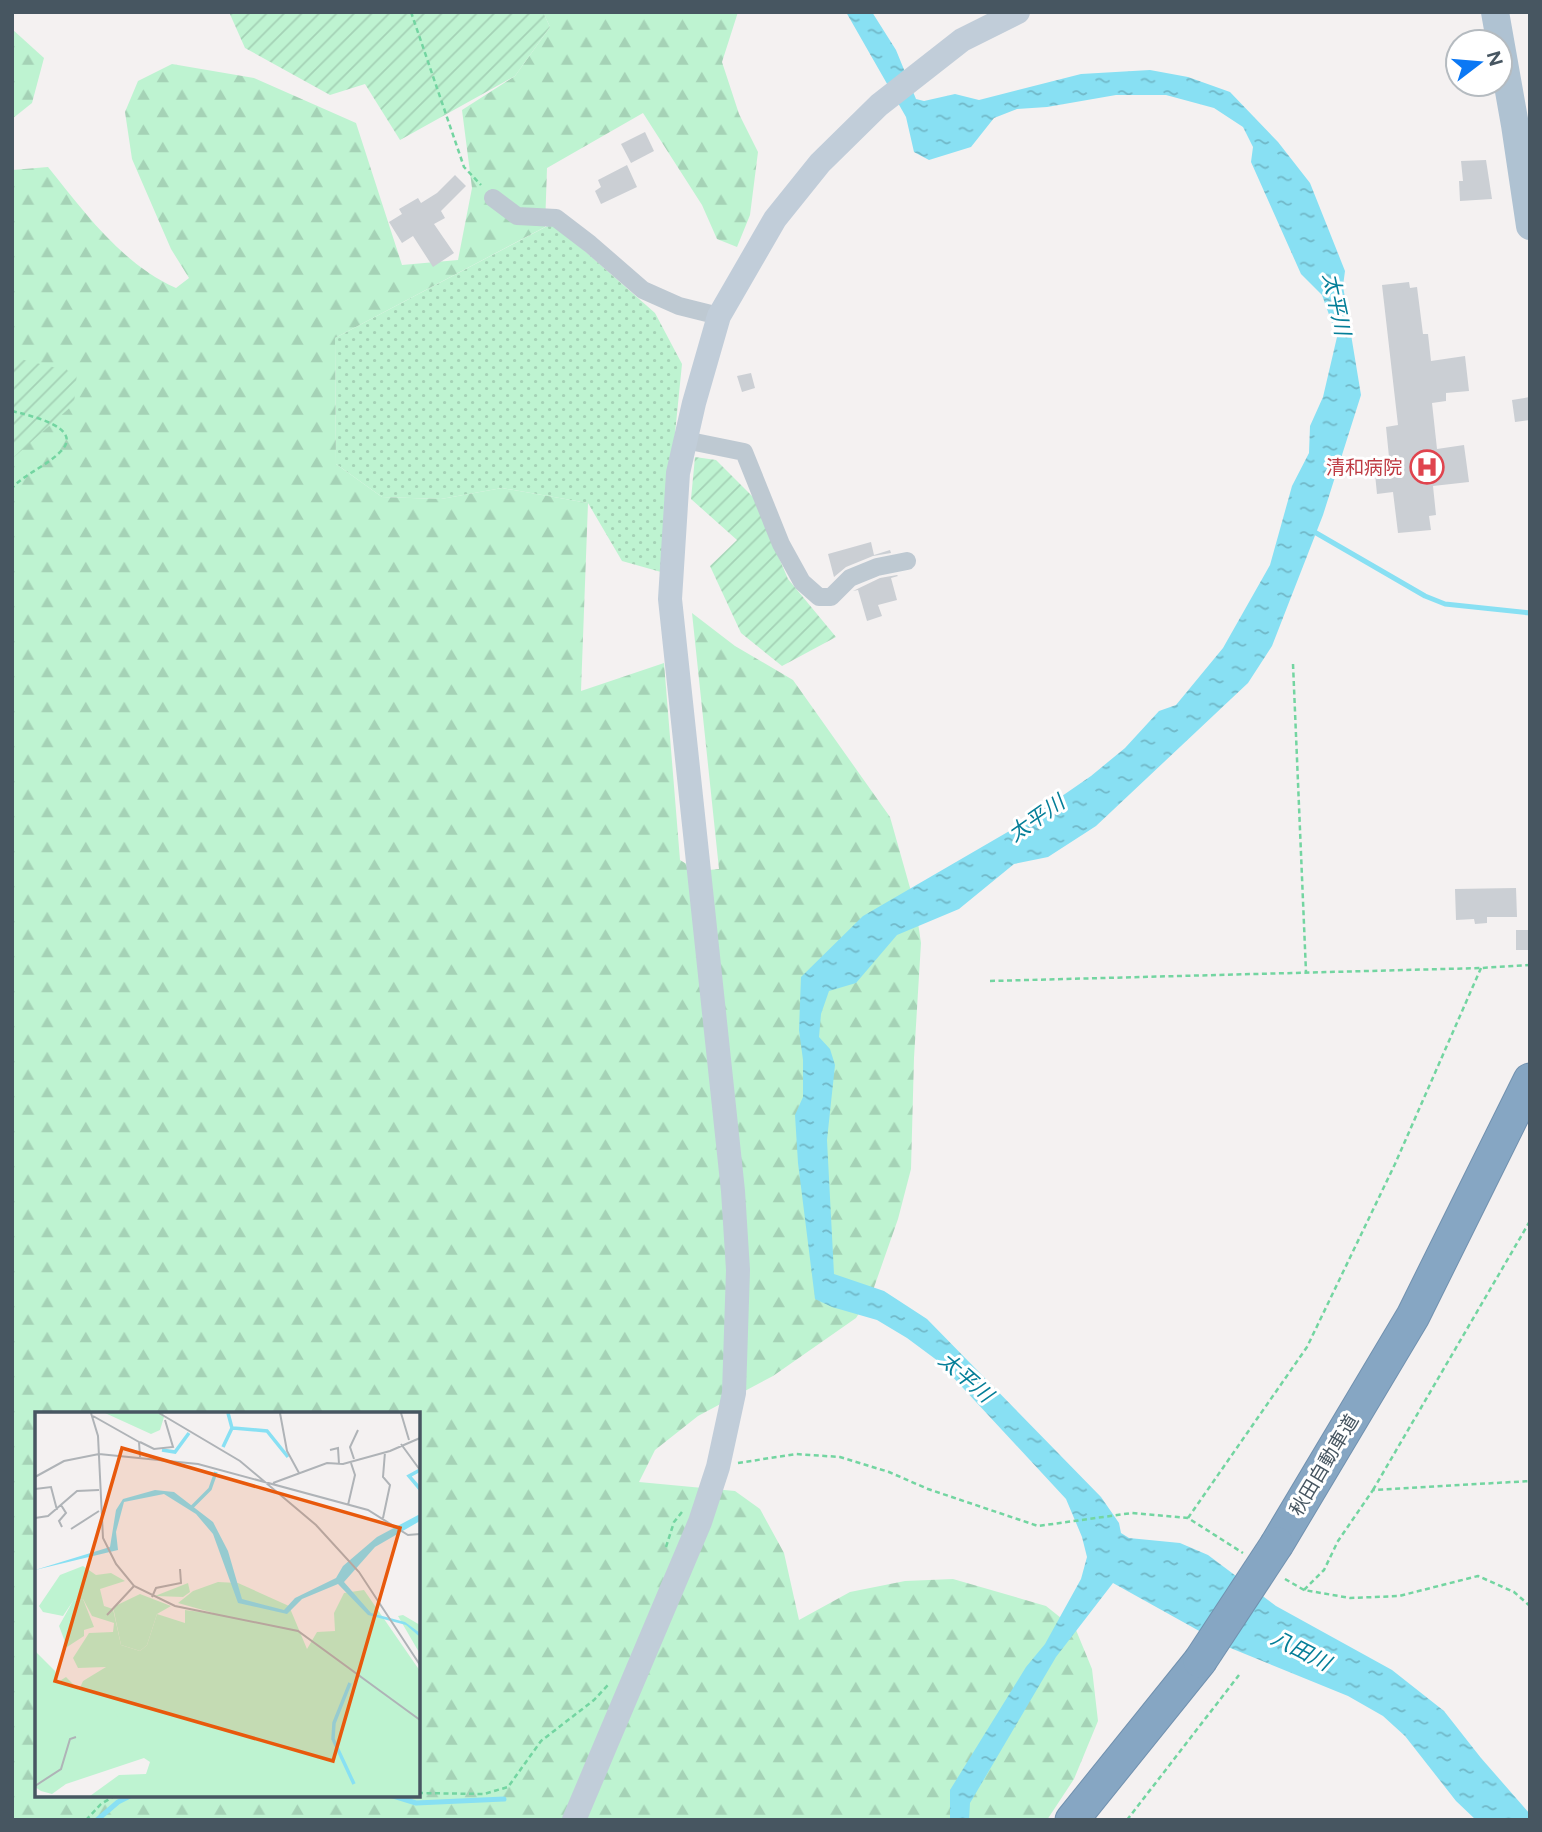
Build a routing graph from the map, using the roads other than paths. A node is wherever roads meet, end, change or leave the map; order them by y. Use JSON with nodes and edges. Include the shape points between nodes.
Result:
{"nodes":[{"id":1,"x":1018,"y":12,"type":"edge"},
{"id":2,"x":1494,"y":12,"type":"edge"},
{"id":3,"x":1522,"y":123,"type":"edge"},
{"id":4,"x":493,"y":198,"type":"road end"},
{"id":5,"x":1530,"y":226,"type":"edge"},
{"id":6,"x":719,"y":316,"type":"junction"},
{"id":7,"x":685,"y":440,"type":"junction"},
{"id":8,"x":907,"y":561,"type":"dead end"},
{"id":9,"x":1530,"y":1080,"type":"edge"},
{"id":10,"x":574,"y":1820,"type":"edge"},
{"id":11,"x":1072,"y":1820,"type":"edge"}],
"edges":[{"from":1,"to":6,"type":"street","via":[[962,40],[879,105],[820,163],[775,219]]},
{"from":2,"to":3,"type":"main road"},
{"from":3,"to":5,"type":"main road"},
{"from":4,"to":6,"type":"street","via":[[517,216],[556,218],[643,290]]},
{"from":6,"to":7,"type":"street"},
{"from":7,"to":8,"type":"street","via":[[744,452],[780,544],[802,582],[819,597],[831,597],[850,578]]},
{"from":7,"to":10,"type":"street","via":[[678,473],[670,599],[733,1191],[738,1270],[734,1393],[703,1514]]},
{"from":9,"to":11,"type":"highway","name":"秋田自動車道","bridge":true,"via":[[1413,1315],[1277,1544],[1200,1661]]}]}
